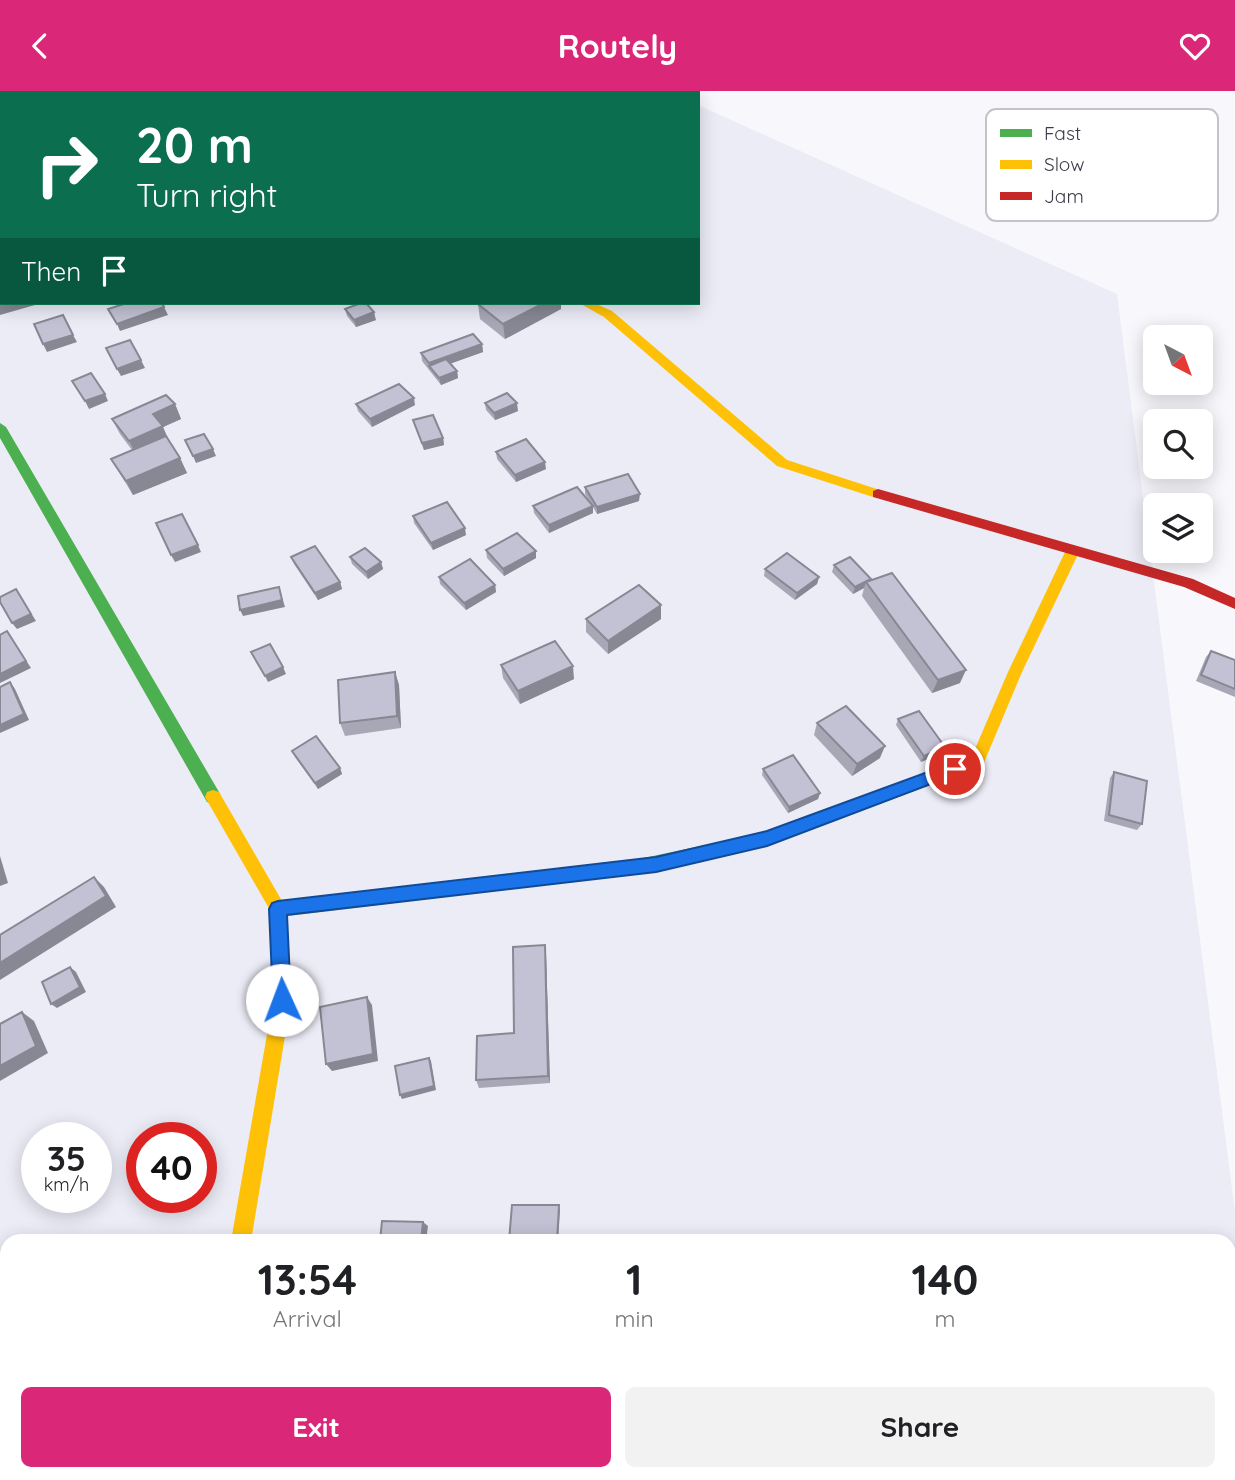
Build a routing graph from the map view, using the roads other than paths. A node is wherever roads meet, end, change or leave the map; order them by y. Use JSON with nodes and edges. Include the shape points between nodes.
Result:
{"nodes":[{"id":1,"x":589,"y":305,"type":"edge"},
{"id":2,"x":0,"y":427,"type":"edge"},
{"id":3,"x":1073,"y":550,"type":"junction"},
{"id":4,"x":1235,"y":604,"type":"edge"},
{"id":5,"x":278,"y":909,"type":"junction"},
{"id":6,"x":242,"y":1234,"type":"edge"}],
"edges":[{"from":1,"to":3,"type":"street","via":[[608,314],[782,463]]},
{"from":2,"to":5,"type":"street"},
{"from":3,"to":4,"type":"street","via":[[1188,583]]},
{"from":3,"to":5,"type":"street","via":[[978,760],[767,839],[656,864]]},
{"from":5,"to":6,"type":"street","via":[[282,1000]]}]}
